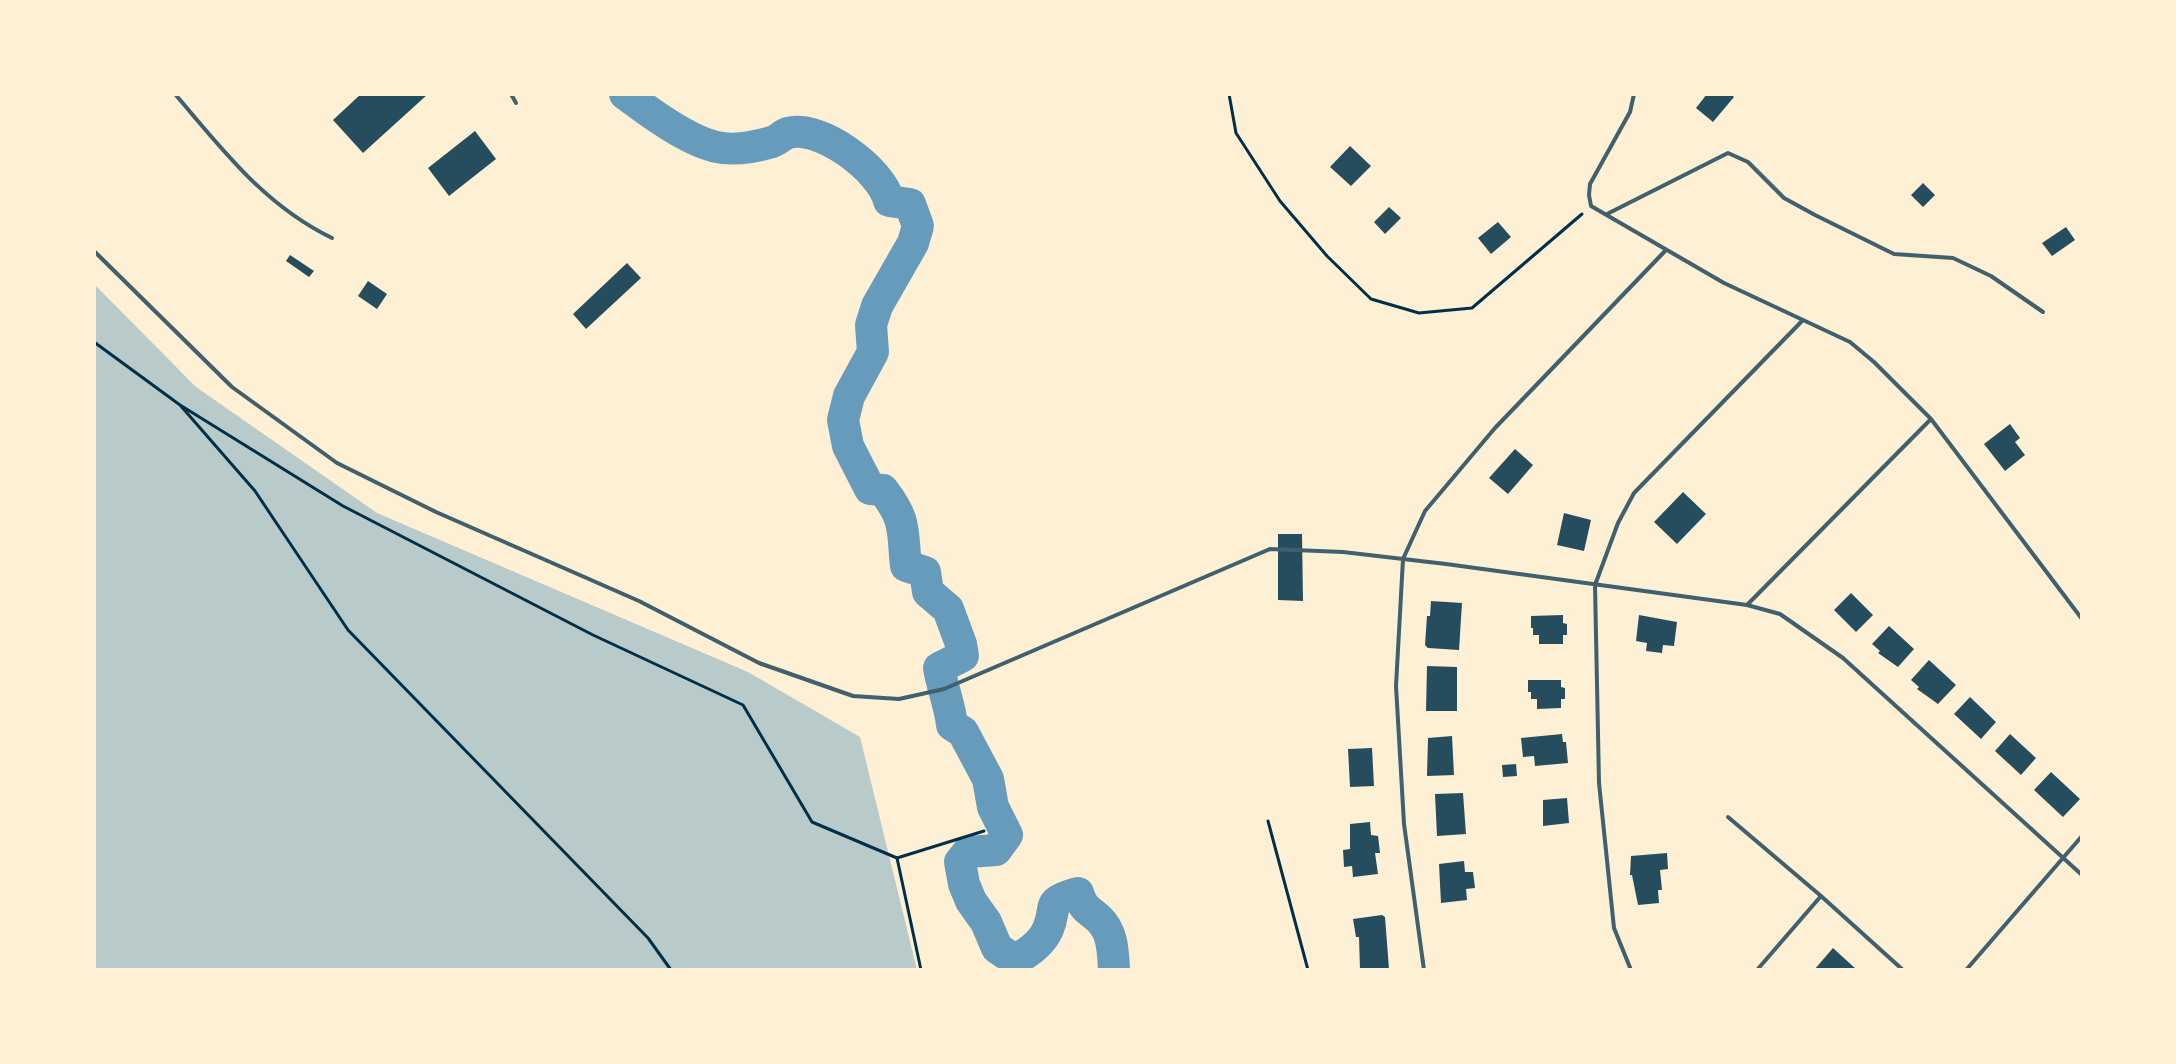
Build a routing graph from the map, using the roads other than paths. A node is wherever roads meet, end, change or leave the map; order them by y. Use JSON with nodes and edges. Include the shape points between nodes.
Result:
{"nodes":[{"id":1,"x":175,"y":94,"type":"edge"},
{"id":2,"x":511,"y":94,"type":"edge"},
{"id":3,"x":1634,"y":94,"type":"edge"},
{"id":4,"x":516,"y":103,"type":"dead end"},
{"id":5,"x":1607,"y":214,"type":"junction"},
{"id":6,"x":332,"y":238,"type":"dead end"},
{"id":7,"x":1666,"y":250,"type":"junction"},
{"id":8,"x":94,"y":251,"type":"edge"},
{"id":9,"x":2043,"y":312,"type":"dead end"},
{"id":10,"x":1802,"y":321,"type":"junction"},
{"id":11,"x":1931,"y":419,"type":"junction"},
{"id":12,"x":1403,"y":559,"type":"junction"},
{"id":13,"x":1595,"y":585,"type":"junction"},
{"id":14,"x":1747,"y":605,"type":"junction"},
{"id":15,"x":2082,"y":619,"type":"edge"},
{"id":16,"x":1728,"y":817,"type":"dead end"},
{"id":17,"x":2082,"y":836,"type":"edge"},
{"id":18,"x":2063,"y":860,"type":"junction"},
{"id":19,"x":2082,"y":875,"type":"edge"},
{"id":20,"x":1821,"y":896,"type":"junction"},
{"id":21,"x":1424,"y":970,"type":"edge"},
{"id":22,"x":1631,"y":970,"type":"edge"},
{"id":23,"x":1757,"y":970,"type":"edge"},
{"id":24,"x":1903,"y":970,"type":"edge"},
{"id":25,"x":1966,"y":970,"type":"edge"}],
"edges":[{"from":1,"to":6,"type":"lane","via":[[252,184]]},
{"from":2,"to":4,"type":"lane"},
{"from":3,"to":5,"type":"lane","via":[[1630,112],[1590,184],[1591,206]]},
{"from":5,"to":7,"type":"lane"},
{"from":5,"to":9,"type":"lane","via":[[1728,153],[1748,162],[1784,198],[1815,215],[1894,254],[1953,258],[1991,276]]},
{"from":7,"to":10,"type":"lane"},
{"from":7,"to":12,"type":"lane","via":[[1495,428],[1425,511]]},
{"from":8,"to":12,"type":"lane","via":[[232,387],[337,463],[639,601],[759,663],[853,696],[899,699],[944,689],[1270,549]]},
{"from":10,"to":11,"type":"lane","via":[[1850,342]]},
{"from":10,"to":13,"type":"lane","via":[[1634,493]]},
{"from":11,"to":14,"type":"lane"},
{"from":11,"to":15,"type":"lane"},
{"from":12,"to":13,"type":"lane"},
{"from":12,"to":21,"type":"lane","via":[[1396,686],[1404,824]]},
{"from":13,"to":14,"type":"lane"},
{"from":13,"to":22,"type":"lane","via":[[1599,783],[1614,928]]},
{"from":14,"to":18,"type":"lane","via":[[1780,614],[1843,658]]},
{"from":16,"to":20,"type":"lane"},
{"from":17,"to":18,"type":"lane"},
{"from":18,"to":19,"type":"lane"},
{"from":18,"to":25,"type":"lane"},
{"from":20,"to":23,"type":"lane"},
{"from":20,"to":24,"type":"lane"}]}
